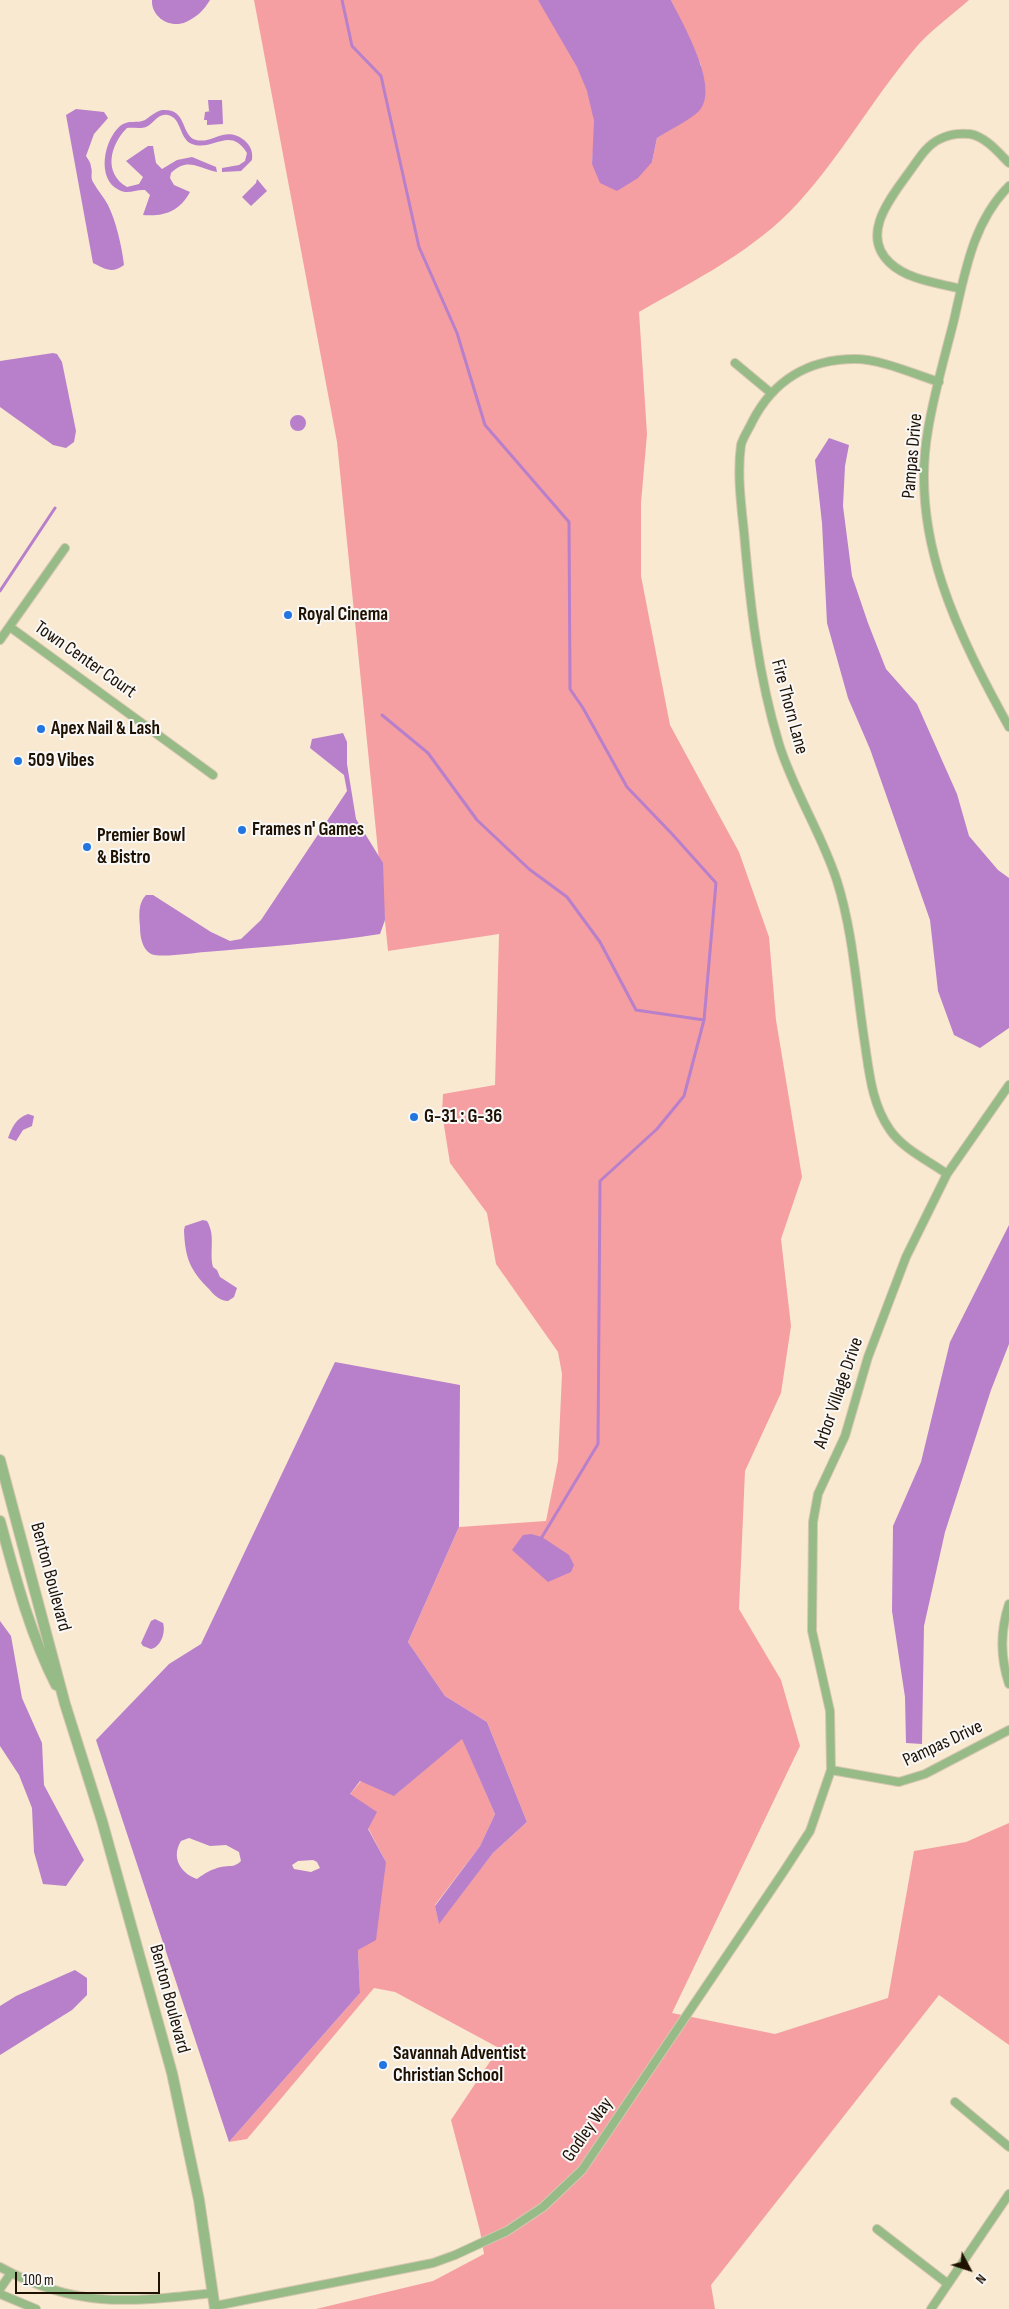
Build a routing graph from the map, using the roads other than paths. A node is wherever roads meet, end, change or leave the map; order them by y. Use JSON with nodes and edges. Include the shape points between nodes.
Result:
{"nodes":[{"id":1,"x":1009,"y":163,"type":"edge"},
{"id":2,"x":1009,"y":186,"type":"edge"},
{"id":3,"x":961,"y":289,"type":"junction"},
{"id":4,"x":735,"y":363,"type":"dead end"},
{"id":5,"x":939,"y":382,"type":"junction"},
{"id":6,"x":771,"y":393,"type":"junction"},
{"id":7,"x":65,"y":548,"type":"dead end"},
{"id":8,"x":10,"y":627,"type":"junction"},
{"id":9,"x":0,"y":640,"type":"edge"},
{"id":10,"x":1009,"y":727,"type":"edge"},
{"id":11,"x":213,"y":774,"type":"dead end"},
{"id":12,"x":1009,"y":1085,"type":"edge"},
{"id":13,"x":947,"y":1174,"type":"junction"},
{"id":14,"x":0,"y":1460,"type":"edge"},
{"id":15,"x":0,"y":1524,"type":"edge"},
{"id":16,"x":1009,"y":1604,"type":"edge"},
{"id":17,"x":1009,"y":1684,"type":"edge"},
{"id":18,"x":65,"y":1704,"type":"junction"},
{"id":19,"x":1009,"y":1730,"type":"edge"},
{"id":20,"x":831,"y":1770,"type":"junction"},
{"id":21,"x":955,"y":2102,"type":"dead end"},
{"id":22,"x":1009,"y":2147,"type":"edge"},
{"id":23,"x":1009,"y":2194,"type":"edge"},
{"id":24,"x":877,"y":2228,"type":"dead end"},
{"id":25,"x":0,"y":2266,"type":"edge"},
{"id":26,"x":11,"y":2273,"type":"junction"},
{"id":27,"x":948,"y":2284,"type":"junction"},
{"id":28,"x":0,"y":2290,"type":"edge"},
{"id":29,"x":212,"y":2293,"type":"junction"},
{"id":30,"x":0,"y":2294,"type":"edge"},
{"id":31,"x":215,"y":2307,"type":"edge"},
{"id":32,"x":36,"y":2309,"type":"edge"},
{"id":33,"x":931,"y":2309,"type":"edge"}],
"edges":[{"from":1,"to":3,"type":"street","via":[[992,146],[971,134],[951,134],[939,139],[925,150],[879,219],[880,248],[889,262],[918,278]]},
{"from":2,"to":3,"type":"street","name":"Pampas Drive","via":[[988,212],[977,234]]},
{"from":3,"to":5,"type":"street","name":"Pampas Drive"},
{"from":4,"to":6,"type":"street"},
{"from":5,"to":6,"type":"street","name":"Fire Thorn Lane","via":[[857,359],[822,362],[794,375]]},
{"from":5,"to":10,"type":"street","name":"Pampas Drive","via":[[927,431],[925,516],[939,578]]},
{"from":6,"to":13,"type":"street","name":"Fire Thorn Lane","via":[[741,443],[740,490],[748,586],[765,692],[780,747],[833,872],[845,911],[877,1109],[892,1134]]},
{"from":7,"to":8,"type":"street"},
{"from":8,"to":9,"type":"street"},
{"from":8,"to":11,"type":"street","name":"Town Center Court"},
{"from":12,"to":13,"type":"street","name":"Arbor Village Drive"},
{"from":13,"to":20,"type":"street","name":"Arbor Village Drive","via":[[906,1257],[868,1357],[845,1436],[818,1494],[812,1522],[812,1631],[830,1711]]},
{"from":14,"to":18,"type":"street","name":"Benton Boulevard"},
{"from":15,"to":18,"type":"street","name":"Benton Boulevard","via":[[45,1664]]},
{"from":16,"to":17,"type":"street","via":[[1001,1651]]},
{"from":18,"to":29,"type":"street","name":"Benton Boulevard","via":[[102,1821],[172,2073],[199,2200]]},
{"from":19,"to":20,"type":"street","name":"Pampas Drive","via":[[925,1774],[899,1782]]},
{"from":20,"to":31,"type":"street","name":"Godley Way","via":[[810,1831],[784,1871],[582,2170],[543,2208],[507,2231],[433,2263]]},
{"from":21,"to":22,"type":"street"},
{"from":23,"to":27,"type":"street"},
{"from":24,"to":27,"type":"street"},
{"from":25,"to":26,"type":"street"},
{"from":26,"to":28,"type":"street"},
{"from":26,"to":29,"type":"street","via":[[46,2289],[102,2300]]},
{"from":27,"to":33,"type":"street"},
{"from":29,"to":31,"type":"street","name":"Benton Boulevard"},
{"from":30,"to":32,"type":"street"}]}
